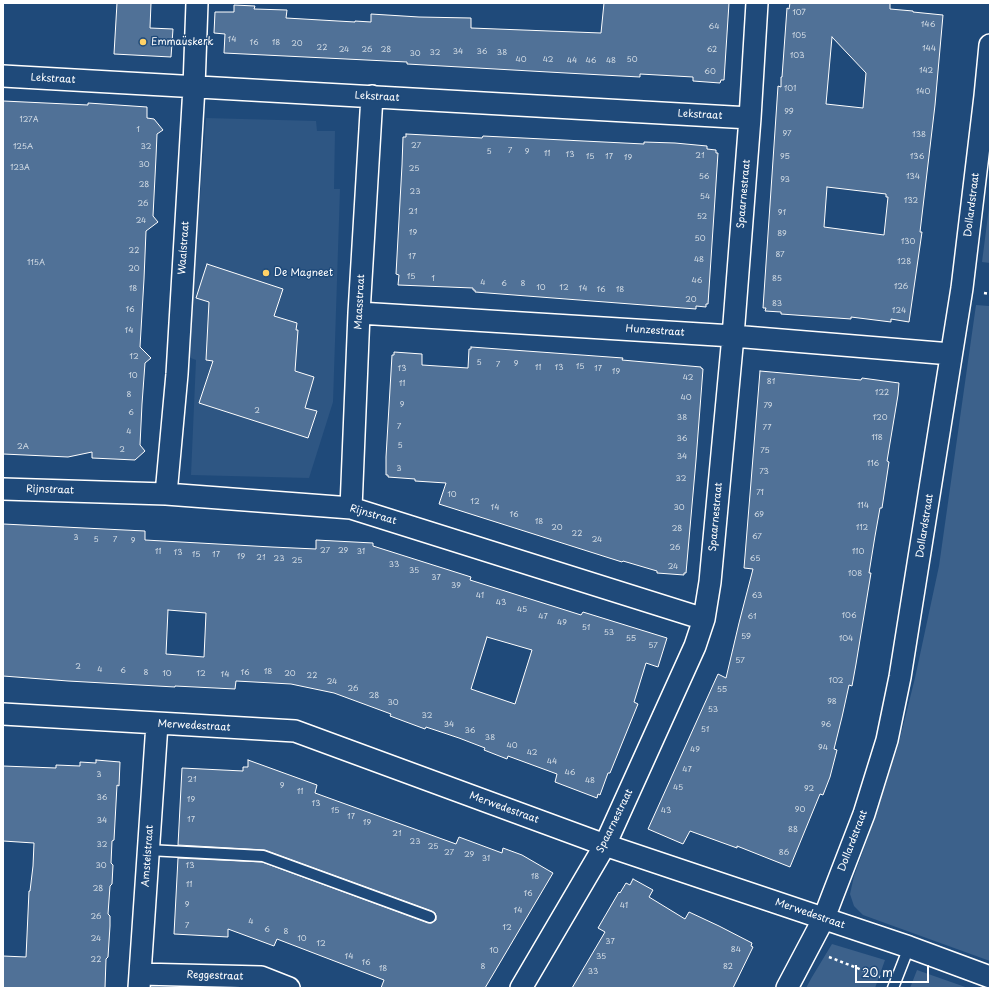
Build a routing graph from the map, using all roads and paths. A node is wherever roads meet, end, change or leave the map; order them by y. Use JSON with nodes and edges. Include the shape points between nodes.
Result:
{"nodes":[{"id":1,"x":198,"y":3,"type":"edge"},
{"id":2,"x":757,"y":3,"type":"edge"},
{"id":3,"x":990,"y":45,"type":"edge"},
{"id":4,"x":3,"y":76,"type":"edge"},
{"id":5,"x":194,"y":87,"type":"junction"},
{"id":6,"x":372,"y":96,"type":"junction"},
{"id":7,"x":750,"y":118,"type":"junction"},
{"id":8,"x":359,"y":313,"type":"junction"},
{"id":9,"x":733,"y":336,"type":"junction"},
{"id":10,"x":951,"y":354,"type":"junction"},
{"id":11,"x":3,"y":489,"type":"edge"},
{"id":12,"x":166,"y":494,"type":"junction"},
{"id":13,"x":351,"y":508,"type":"junction"},
{"id":14,"x":704,"y":619,"type":"junction"},
{"id":15,"x":3,"y":714,"type":"edge"},
{"id":16,"x":157,"y":724,"type":"junction"},
{"id":17,"x":605,"y":845,"type":"junction"},
{"id":18,"x":148,"y":850,"type":"junction"},
{"id":19,"x":430,"y":917,"type":"dead end"},
{"id":20,"x":824,"y":918,"type":"junction"},
{"id":21,"x":909,"y":947,"type":"junction"},
{"id":22,"x":808,"y":948,"type":"junction"},
{"id":23,"x":990,"y":978,"type":"edge"},
{"id":24,"x":140,"y":981,"type":"edge"},
{"id":25,"x":894,"y":985,"type":"edge"},
{"id":26,"x":289,"y":988,"type":"edge"},
{"id":27,"x":521,"y":988,"type":"edge"},
{"id":28,"x":788,"y":988,"type":"edge"}],
"edges":[{"from":1,"to":5,"type":"street","name":"Waalstraat"},
{"from":2,"to":7,"type":"street","name":"Spaarnestraat"},
{"from":3,"to":10,"type":"street","name":"Dollardstraat","via":[[962,288]]},
{"from":4,"to":5,"type":"street","name":"Lekstraat"},
{"from":5,"to":6,"type":"street","name":"Lekstraat"},
{"from":5,"to":12,"type":"street","name":"Waalstraat","via":[[177,374]]},
{"from":6,"to":7,"type":"street","name":"Lekstraat"},
{"from":6,"to":8,"type":"street","name":"Maasstraat"},
{"from":7,"to":9,"type":"street","name":"Spaarnestraat"},
{"from":8,"to":9,"type":"street","name":"Hunzestraat"},
{"from":8,"to":13,"type":"street","name":"Maasstraat"},
{"from":9,"to":10,"type":"street","name":"Hunzestraat"},
{"from":9,"to":14,"type":"street","name":"Spaarnestraat","via":[[710,582]]},
{"from":10,"to":20,"type":"street","name":"Dollardstraat","via":[[900,676],[887,740],[864,814]]},
{"from":11,"to":12,"type":"street","name":"Rijnstraat"},
{"from":12,"to":13,"type":"street","name":"Rijnstraat"},
{"from":13,"to":14,"type":"street","name":"Rijnstraat"},
{"from":14,"to":17,"type":"street","name":"Spaarnestraat","via":[[695,646]]},
{"from":15,"to":16,"type":"street","name":"Merwedestraat"},
{"from":16,"to":17,"type":"street","name":"Merwedestraat","via":[[295,732]]},
{"from":16,"to":18,"type":"street","name":"Amstelstraat"},
{"from":17,"to":20,"type":"street","name":"Merwedestraat"},
{"from":17,"to":27,"type":"street","name":"Spaarnestraat"},
{"from":18,"to":19,"type":"lane","via":[[263,856]]},
{"from":18,"to":24,"type":"street","name":"Amstelstraat"},
{"from":20,"to":21,"type":"street","name":"Merwedestraat"},
{"from":20,"to":22,"type":"street","name":"Dollardstraat"},
{"from":21,"to":23,"type":"street","name":"Merwedestraat"},
{"from":21,"to":25,"type":"lane"},
{"from":22,"to":25,"type":"path"},
{"from":22,"to":28,"type":"street","name":"Dollardstraat"},
{"from":24,"to":26,"type":"street","name":"Reggestraat","via":[[261,977]]}]}
